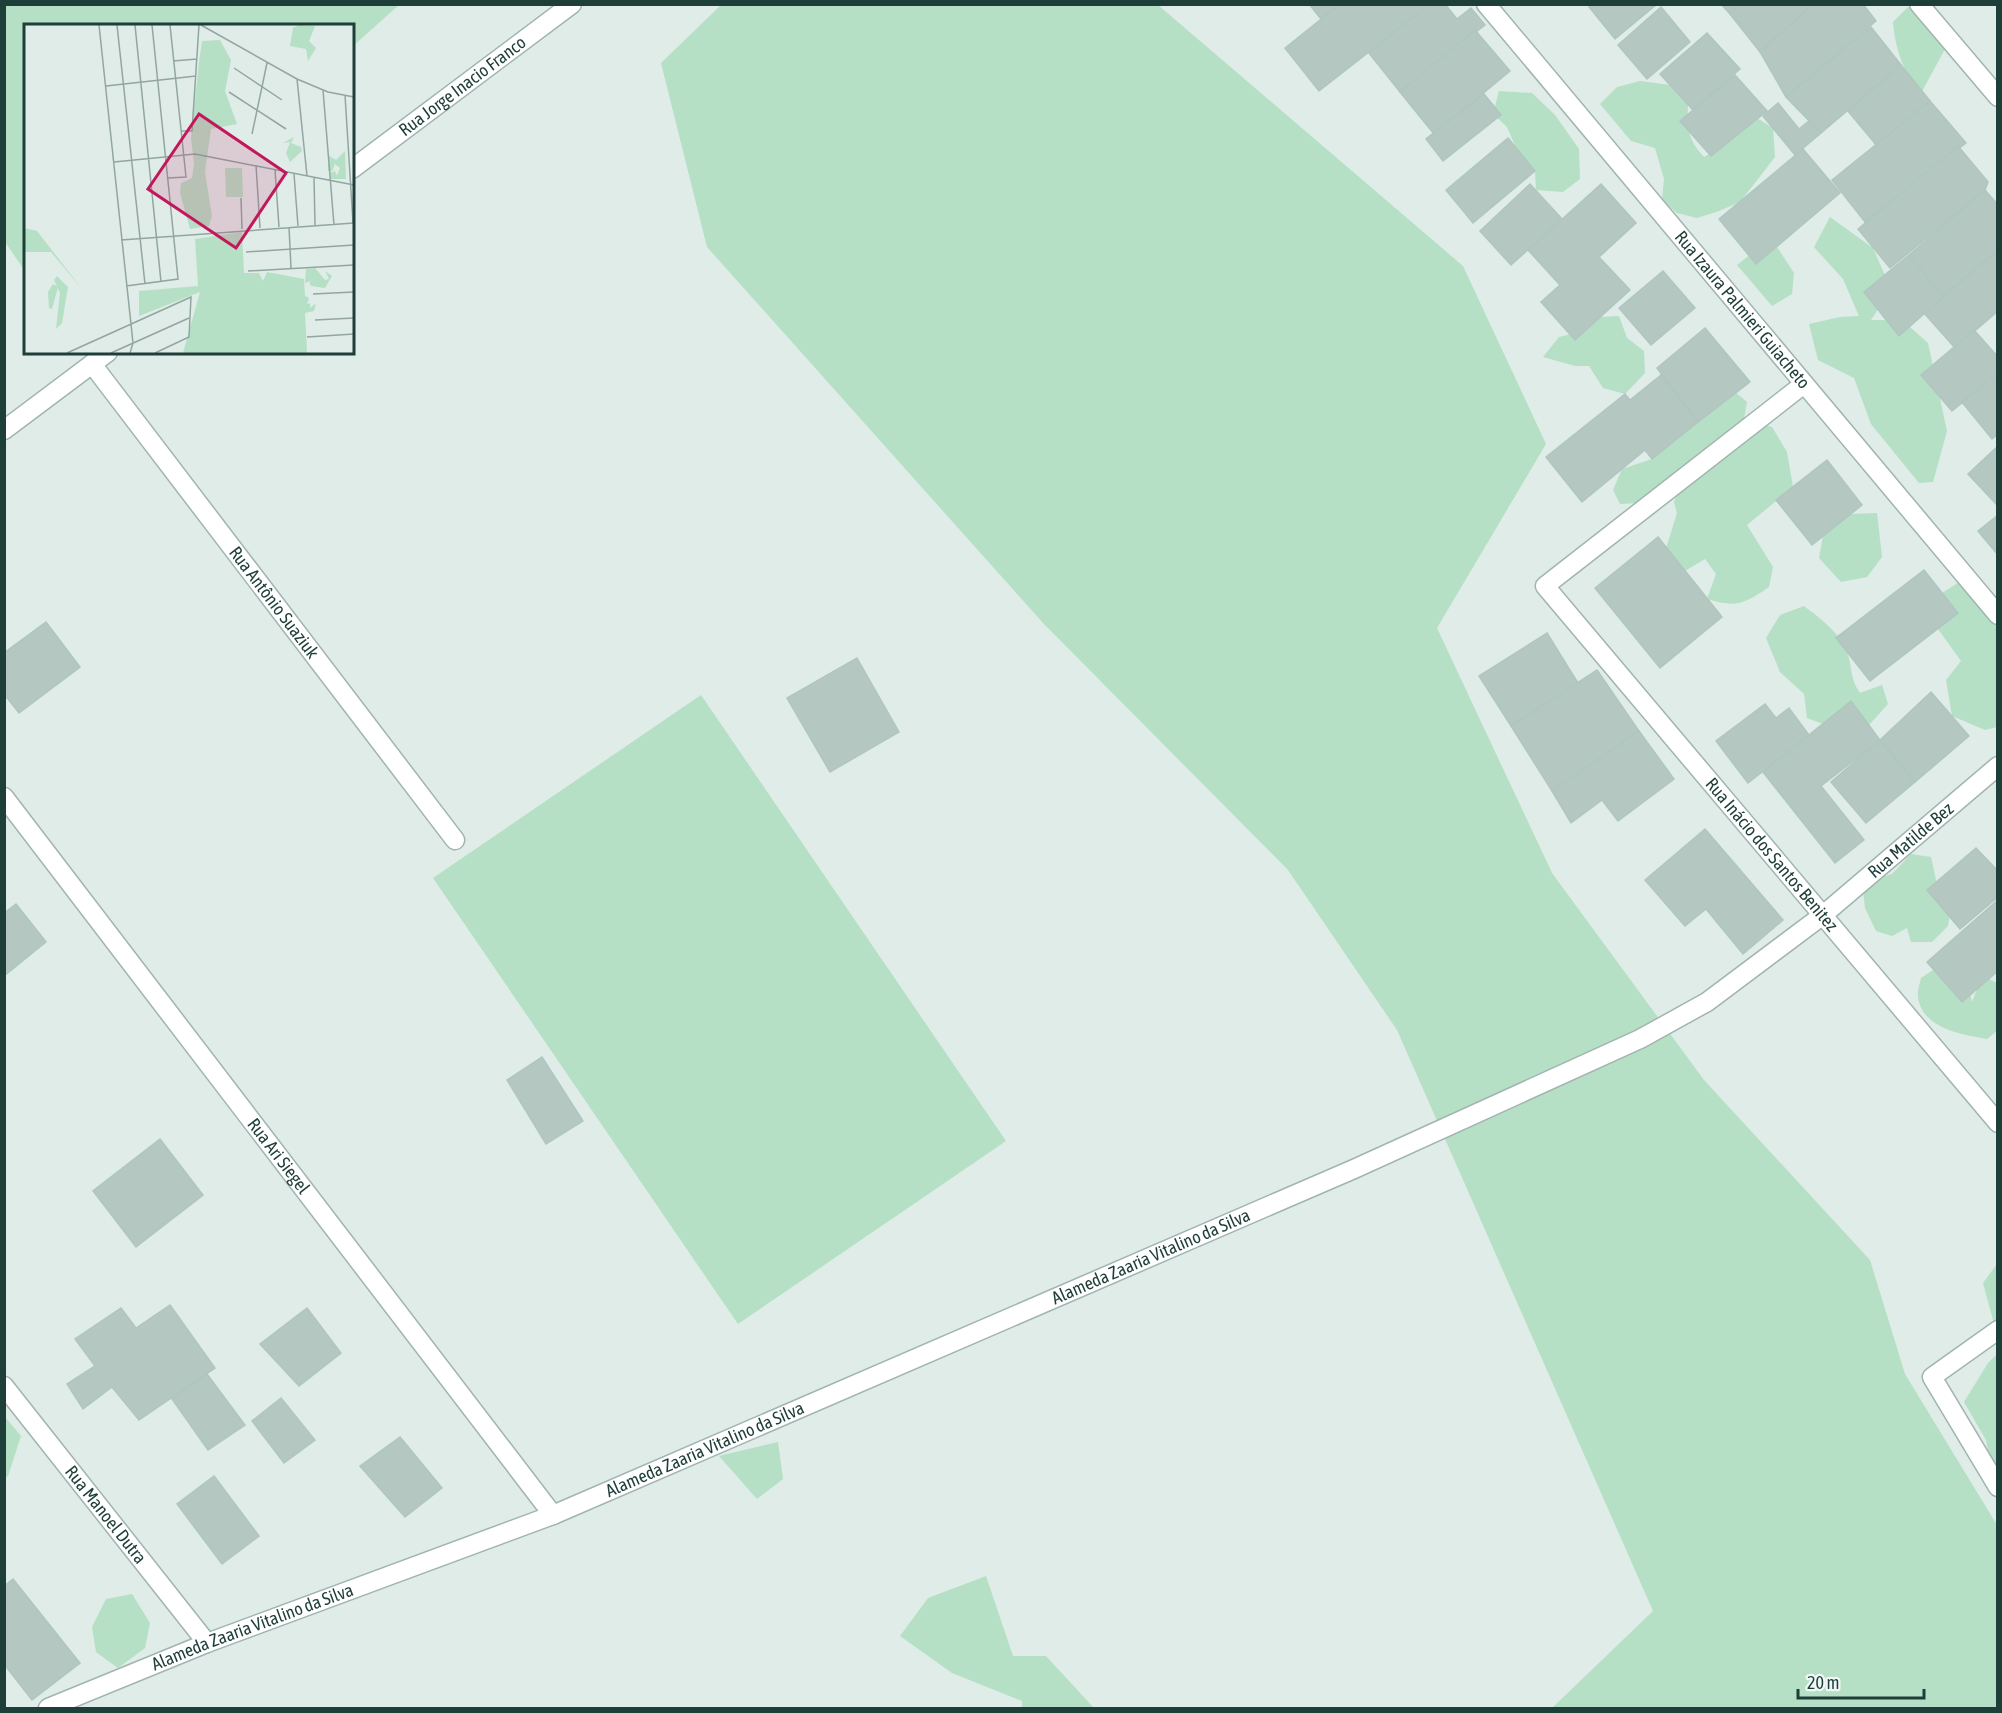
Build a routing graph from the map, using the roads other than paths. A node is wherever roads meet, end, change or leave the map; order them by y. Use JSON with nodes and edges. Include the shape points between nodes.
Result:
{"nodes":[{"id":1,"x":572,"y":4,"type":"edge"},
{"id":2,"x":1486,"y":4,"type":"edge"},
{"id":3,"x":1920,"y":4,"type":"edge"},
{"id":4,"x":1998,"y":97,"type":"edge"},
{"id":5,"x":354,"y":168,"type":"edge"},
{"id":6,"x":105,"y":354,"type":"edge"},
{"id":7,"x":92,"y":364,"type":"junction"},
{"id":8,"x":1804,"y":384,"type":"junction"},
{"id":9,"x":4,"y":430,"type":"edge"},
{"id":10,"x":1998,"y":615,"type":"edge"},
{"id":11,"x":1998,"y":766,"type":"edge"},
{"id":12,"x":4,"y":797,"type":"edge"},
{"id":13,"x":455,"y":840,"type":"dead end"},
{"id":14,"x":1823,"y":915,"type":"junction"},
{"id":15,"x":1998,"y":1124,"type":"edge"},
{"id":16,"x":1354,"y":1169,"type":"joint"},
{"id":17,"x":1998,"y":1330,"type":"edge"},
{"id":18,"x":4,"y":1386,"type":"edge"},
{"id":19,"x":1998,"y":1487,"type":"edge"},
{"id":20,"x":553,"y":1515,"type":"junction"},
{"id":21,"x":207,"y":1643,"type":"junction"},
{"id":22,"x":48,"y":1708,"type":"edge"}],
"edges":[{"from":1,"to":5,"type":"street","name":"Rua Jorge Inacio Franco"},
{"from":2,"to":8,"type":"street","name":"Rua Izaura Palmieri Guiacheto"},
{"from":3,"to":4,"type":"street"},
{"from":6,"to":7,"type":"street"},
{"from":7,"to":9,"type":"street"},
{"from":7,"to":13,"type":"street","name":"Rua Antônio Suaziuk"},
{"from":8,"to":10,"type":"street","name":"Rua Izaura Palmieri Guiacheto"},
{"from":8,"to":14,"type":"street","name":"Rua Inácio dos Santos Benitez","via":[[1545,586]]},
{"from":11,"to":14,"type":"street","name":"Rua Matilde Bez"},
{"from":12,"to":20,"type":"street","name":"Rua Ari Siegel"},
{"from":14,"to":15,"type":"street","name":"Rua Inácio dos Santos Benitez"},
{"from":14,"to":16,"type":"street","name":"Rua Matilde Bez","via":[[1707,1002],[1640,1039]]},
{"from":16,"to":20,"type":"street","name":"Alameda Zaaria Vitalino da Silva"},
{"from":17,"to":19,"type":"street","via":[[1932,1377]]},
{"from":18,"to":21,"type":"street","name":"Rua Manoel Dutra"},
{"from":20,"to":21,"type":"street","name":"Alameda Zaaria Vitalino da Silva"},
{"from":21,"to":22,"type":"street","name":"Alameda Zaaria Vitalino da Silva"}]}
